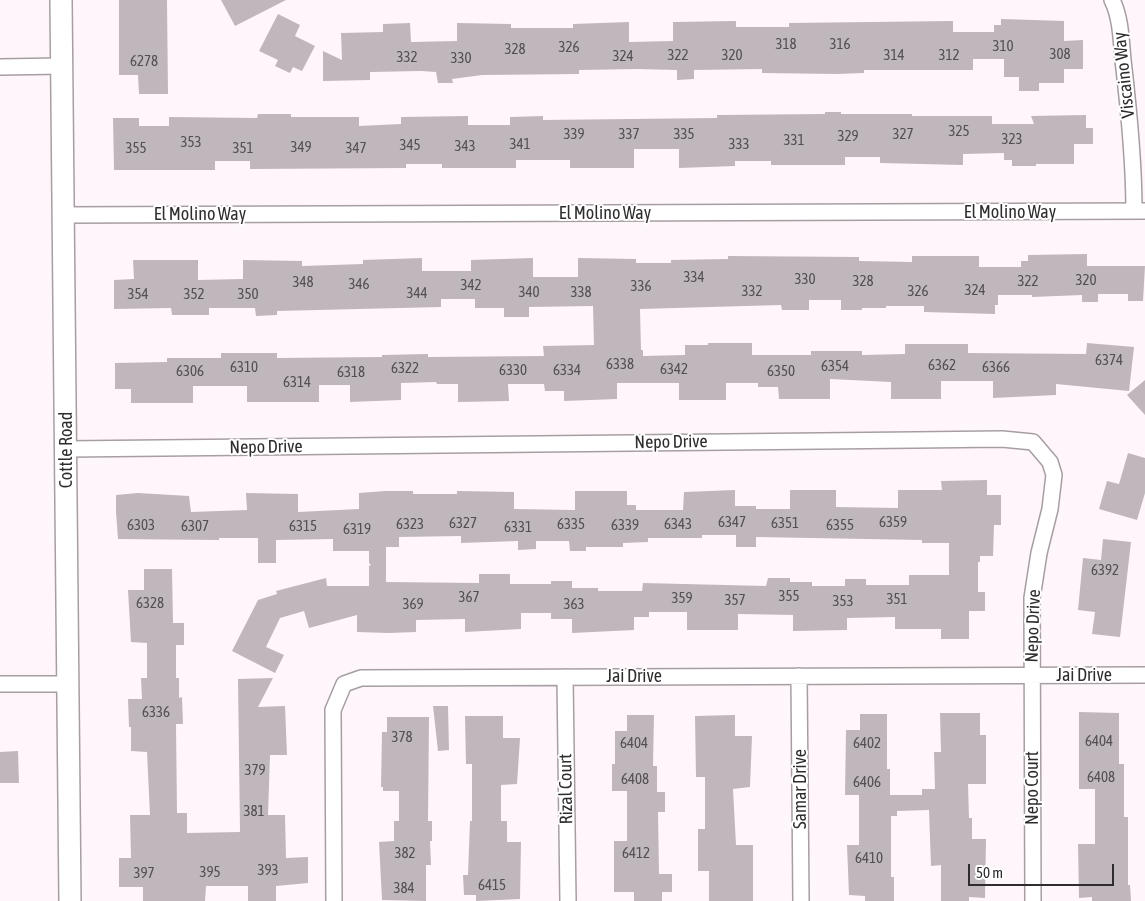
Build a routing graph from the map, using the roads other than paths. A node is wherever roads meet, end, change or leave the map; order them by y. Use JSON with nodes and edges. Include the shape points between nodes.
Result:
{"nodes":[{"id":1,"x":61,"y":0,"type":"edge"},
{"id":2,"x":1112,"y":0,"type":"edge"},
{"id":3,"x":62,"y":66,"type":"junction"},
{"id":4,"x":0,"y":67,"type":"edge"},
{"id":5,"x":1140,"y":211,"type":"edge"},
{"id":6,"x":64,"y":215,"type":"junction"},
{"id":7,"x":66,"y":449,"type":"junction"},
{"id":8,"x":1145,"y":675,"type":"edge"},
{"id":9,"x":565,"y":676,"type":"junction"},
{"id":10,"x":799,"y":676,"type":"junction"},
{"id":11,"x":1031,"y":676,"type":"junction"},
{"id":12,"x":0,"y":684,"type":"edge"},
{"id":13,"x":68,"y":684,"type":"junction"},
{"id":14,"x":70,"y":901,"type":"edge"},
{"id":15,"x":334,"y":901,"type":"edge"},
{"id":16,"x":568,"y":901,"type":"edge"},
{"id":17,"x":801,"y":901,"type":"edge"},
{"id":18,"x":1033,"y":901,"type":"edge"}],
"edges":[{"from":1,"to":3,"type":"street","name":"Cottle Road"},
{"from":2,"to":5,"type":"street","name":"Viscaino Way","via":[[1117,10]]},
{"from":3,"to":4,"type":"street"},
{"from":3,"to":6,"type":"street","name":"Cottle Road"},
{"from":5,"to":6,"type":"street","name":"El Molino Way"},
{"from":6,"to":7,"type":"street","name":"Cottle Road"},
{"from":7,"to":11,"type":"street","name":"Nepo Drive","via":[[1002,439],[1033,442],[1050,462],[1054,476],[1032,598]]},
{"from":7,"to":13,"type":"street","name":"Cottle Road"},
{"from":8,"to":11,"type":"street","name":"Jai Drive"},
{"from":9,"to":10,"type":"street","name":"Jai Drive"},
{"from":9,"to":15,"type":"street","name":"Jai Drive","via":[[361,678],[344,684],[333,710]]},
{"from":9,"to":16,"type":"street","name":"Rizal Court"},
{"from":10,"to":11,"type":"street","name":"Jai Drive"},
{"from":10,"to":17,"type":"street","name":"Samar Drive"},
{"from":11,"to":18,"type":"street","name":"Nepo Court"},
{"from":12,"to":13,"type":"street"},
{"from":13,"to":14,"type":"street","name":"Cottle Road"}]}
